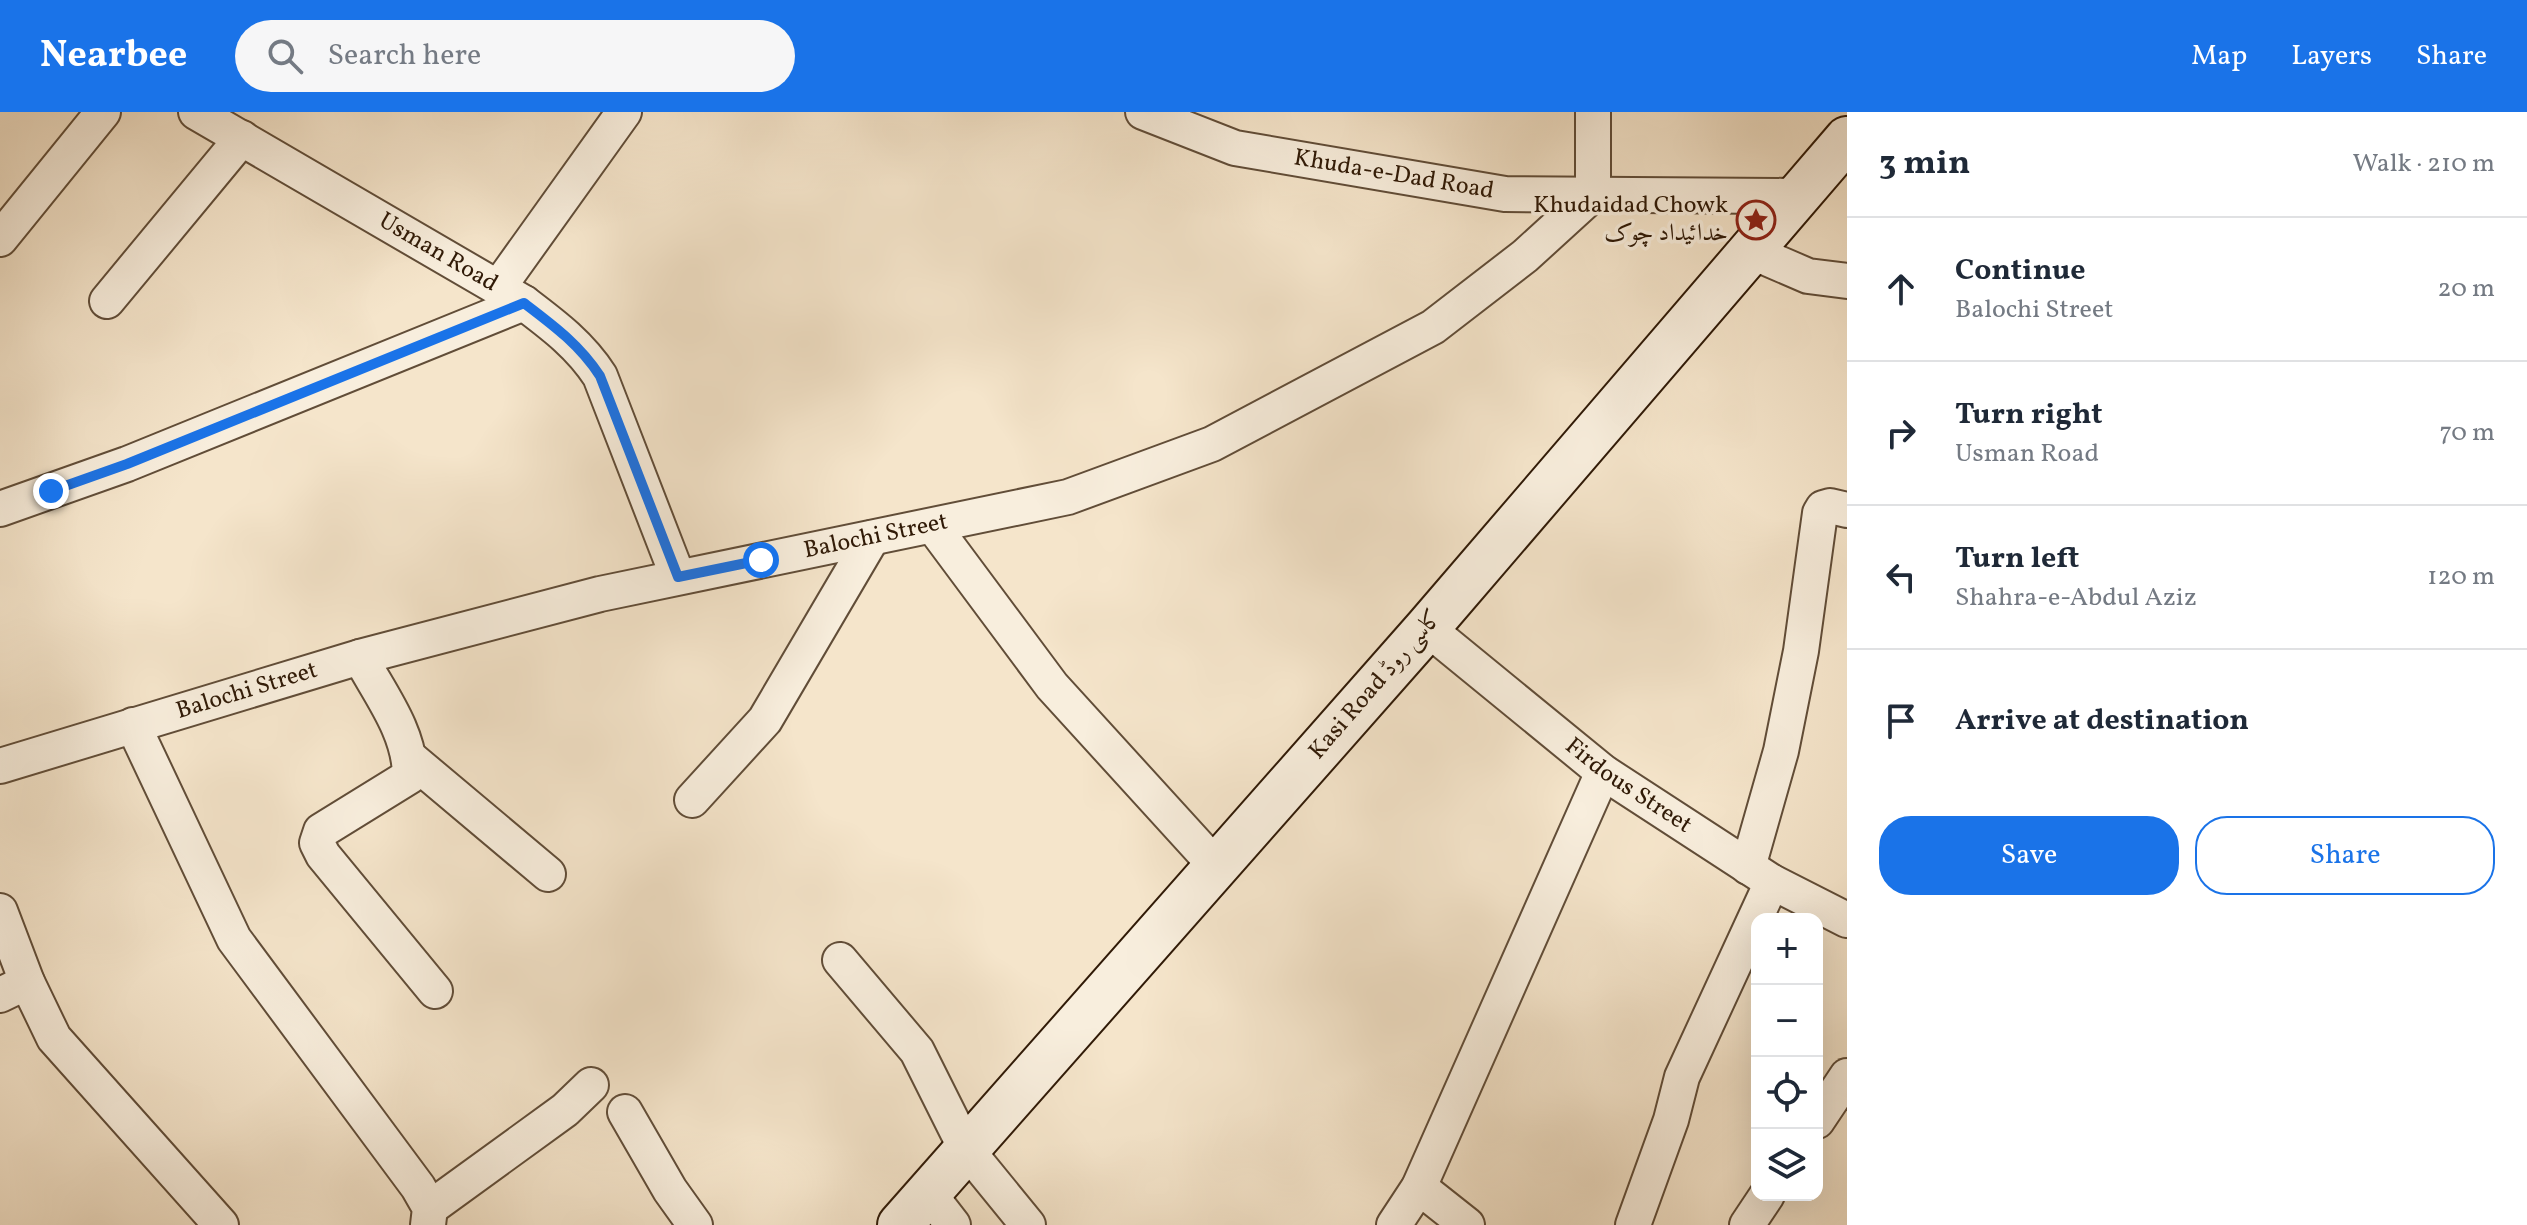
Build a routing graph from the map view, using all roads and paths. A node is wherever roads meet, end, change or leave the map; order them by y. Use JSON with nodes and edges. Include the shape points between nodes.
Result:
{"nodes":[{"id":1,"x":103,"y":112,"type":"edge"},
{"id":2,"x":624,"y":112,"type":"edge"},
{"id":3,"x":1143,"y":112,"type":"edge"},
{"id":4,"x":1593,"y":112,"type":"edge"},
{"id":5,"x":219,"y":121,"type":"edge"},
{"id":6,"x":1847,"y":139,"type":"edge"},
{"id":7,"x":1593,"y":194,"type":"junction"},
{"id":8,"x":1798,"y":196,"type":"junction"},
{"id":9,"x":0,"y":239,"type":"edge"},
{"id":10,"x":1750,"y":251,"type":"junction"},
{"id":11,"x":1847,"y":281,"type":"edge"},
{"id":12,"x":511,"y":296,"type":"junction"},
{"id":13,"x":107,"y":301,"type":"dead end"},
{"id":14,"x":0,"y":509,"type":"edge"},
{"id":15,"x":1847,"y":510,"type":"edge"},
{"id":16,"x":933,"y":526,"type":"junction"},
{"id":17,"x":872,"y":538,"type":"junction"},
{"id":18,"x":678,"y":577,"type":"junction"},
{"id":19,"x":1427,"y":628,"type":"junction"},
{"id":20,"x":360,"y":657,"type":"junction"},
{"id":21,"x":133,"y":725,"type":"junction"},
{"id":22,"x":410,"y":758,"type":"junction"},
{"id":23,"x":0,"y":766,"type":"edge"},
{"id":24,"x":1603,"y":772,"type":"junction"},
{"id":25,"x":692,"y":800,"type":"dead end"},
{"id":26,"x":1216,"y":866,"type":"junction"},
{"id":27,"x":548,"y":874,"type":"dead end"},
{"id":28,"x":1760,"y":874,"type":"junction"},
{"id":29,"x":0,"y":911,"type":"edge"},
{"id":30,"x":1847,"y":920,"type":"edge"},
{"id":31,"x":840,"y":960,"type":"dead end"},
{"id":32,"x":13,"y":989,"type":"edge"},
{"id":33,"x":435,"y":991,"type":"dead end"},
{"id":34,"x":1847,"y":1076,"type":"edge"},
{"id":35,"x":591,"y":1085,"type":"dead end"},
{"id":36,"x":625,"y":1112,"type":"dead end"},
{"id":37,"x":1823,"y":1112,"type":"edge"},
{"id":38,"x":966,"y":1149,"type":"junction"},
{"id":39,"x":1419,"y":1187,"type":"junction"},
{"id":40,"x":1763,"y":1201,"type":"edge"},
{"id":41,"x":927,"y":1215,"type":"edge"},
{"id":42,"x":429,"y":1217,"type":"edge"},
{"id":43,"x":221,"y":1225,"type":"edge"},
{"id":44,"x":695,"y":1225,"type":"edge"},
{"id":45,"x":1028,"y":1225,"type":"edge"},
{"id":46,"x":1394,"y":1225,"type":"edge"},
{"id":47,"x":1467,"y":1225,"type":"edge"},
{"id":48,"x":1633,"y":1225,"type":"edge"},
{"id":49,"x":1747,"y":1225,"type":"edge"}],
"edges":[{"from":1,"to":9,"type":"street"},
{"from":2,"to":12,"type":"street"},
{"from":3,"to":7,"type":"street","name":"Khuda-e-Dad Road","via":[[1235,148],[1505,194]]},
{"from":4,"to":7,"type":"street"},
{"from":5,"to":12,"type":"street","name":"Usman Road"},
{"from":5,"to":13,"type":"street"},
{"from":6,"to":8,"type":"street","name":"Kasi Road کاسی روڈ"},
{"from":7,"to":8,"type":"street","name":"Khuda-e-Dad Road"},
{"from":7,"to":16,"type":"street","name":"Balochi Street","via":[[1525,256],[1433,327],[1212,444],[1068,497]]},
{"from":8,"to":10,"type":"street","name":"Kasi Road کاسی روڈ"},
{"from":10,"to":11,"type":"street","via":[[1808,276]]},
{"from":10,"to":19,"type":"street","name":"Kasi Road کاسی روڈ"},
{"from":12,"to":14,"type":"street","via":[[127,464]]},
{"from":12,"to":18,"type":"street","name":"Usman Road","via":[[566,334],[600,376]]},
{"from":15,"to":28,"type":"street","via":[[1830,506],[1820,513]]},
{"from":16,"to":17,"type":"street","name":"Balochi Street"},
{"from":16,"to":26,"type":"street","via":[[1052,686]]},
{"from":17,"to":18,"type":"street","name":"Balochi Street"},
{"from":17,"to":25,"type":"street","via":[[765,720]]},
{"from":18,"to":20,"type":"street","name":"Balochi Street"},
{"from":19,"to":24,"type":"street","name":"Firdous Street"},
{"from":19,"to":26,"type":"street","name":"Kasi Road کاسی روڈ"},
{"from":20,"to":21,"type":"street","name":"Balochi Street"},
{"from":20,"to":22,"type":"street"},
{"from":21,"to":23,"type":"street","name":"Balochi Street"},
{"from":21,"to":42,"type":"street","via":[[234,939],[418,1187]]},
{"from":22,"to":27,"type":"street"},
{"from":22,"to":33,"type":"street","via":[[410,776],[321,831],[317,843]]},
{"from":24,"to":28,"type":"street","name":"Firdous Street"},
{"from":24,"to":39,"type":"street"},
{"from":26,"to":38,"type":"street","name":"Kasi Road کاسی روڈ"},
{"from":28,"to":30,"type":"street","name":"Firdous Street"},
{"from":28,"to":48,"type":"street","via":[[1682,1077]]},
{"from":29,"to":32,"type":"street"},
{"from":31,"to":38,"type":"street","via":[[917,1051]]},
{"from":32,"to":43,"type":"street"},
{"from":34,"to":37,"type":"street"},
{"from":35,"to":42,"type":"street"},
{"from":36,"to":44,"type":"street"},
{"from":38,"to":41,"type":"street","name":"Kasi Road کاسی روڈ"},
{"from":38,"to":45,"type":"street"},
{"from":39,"to":46,"type":"street"},
{"from":39,"to":47,"type":"street"},
{"from":40,"to":49,"type":"street"}]}
